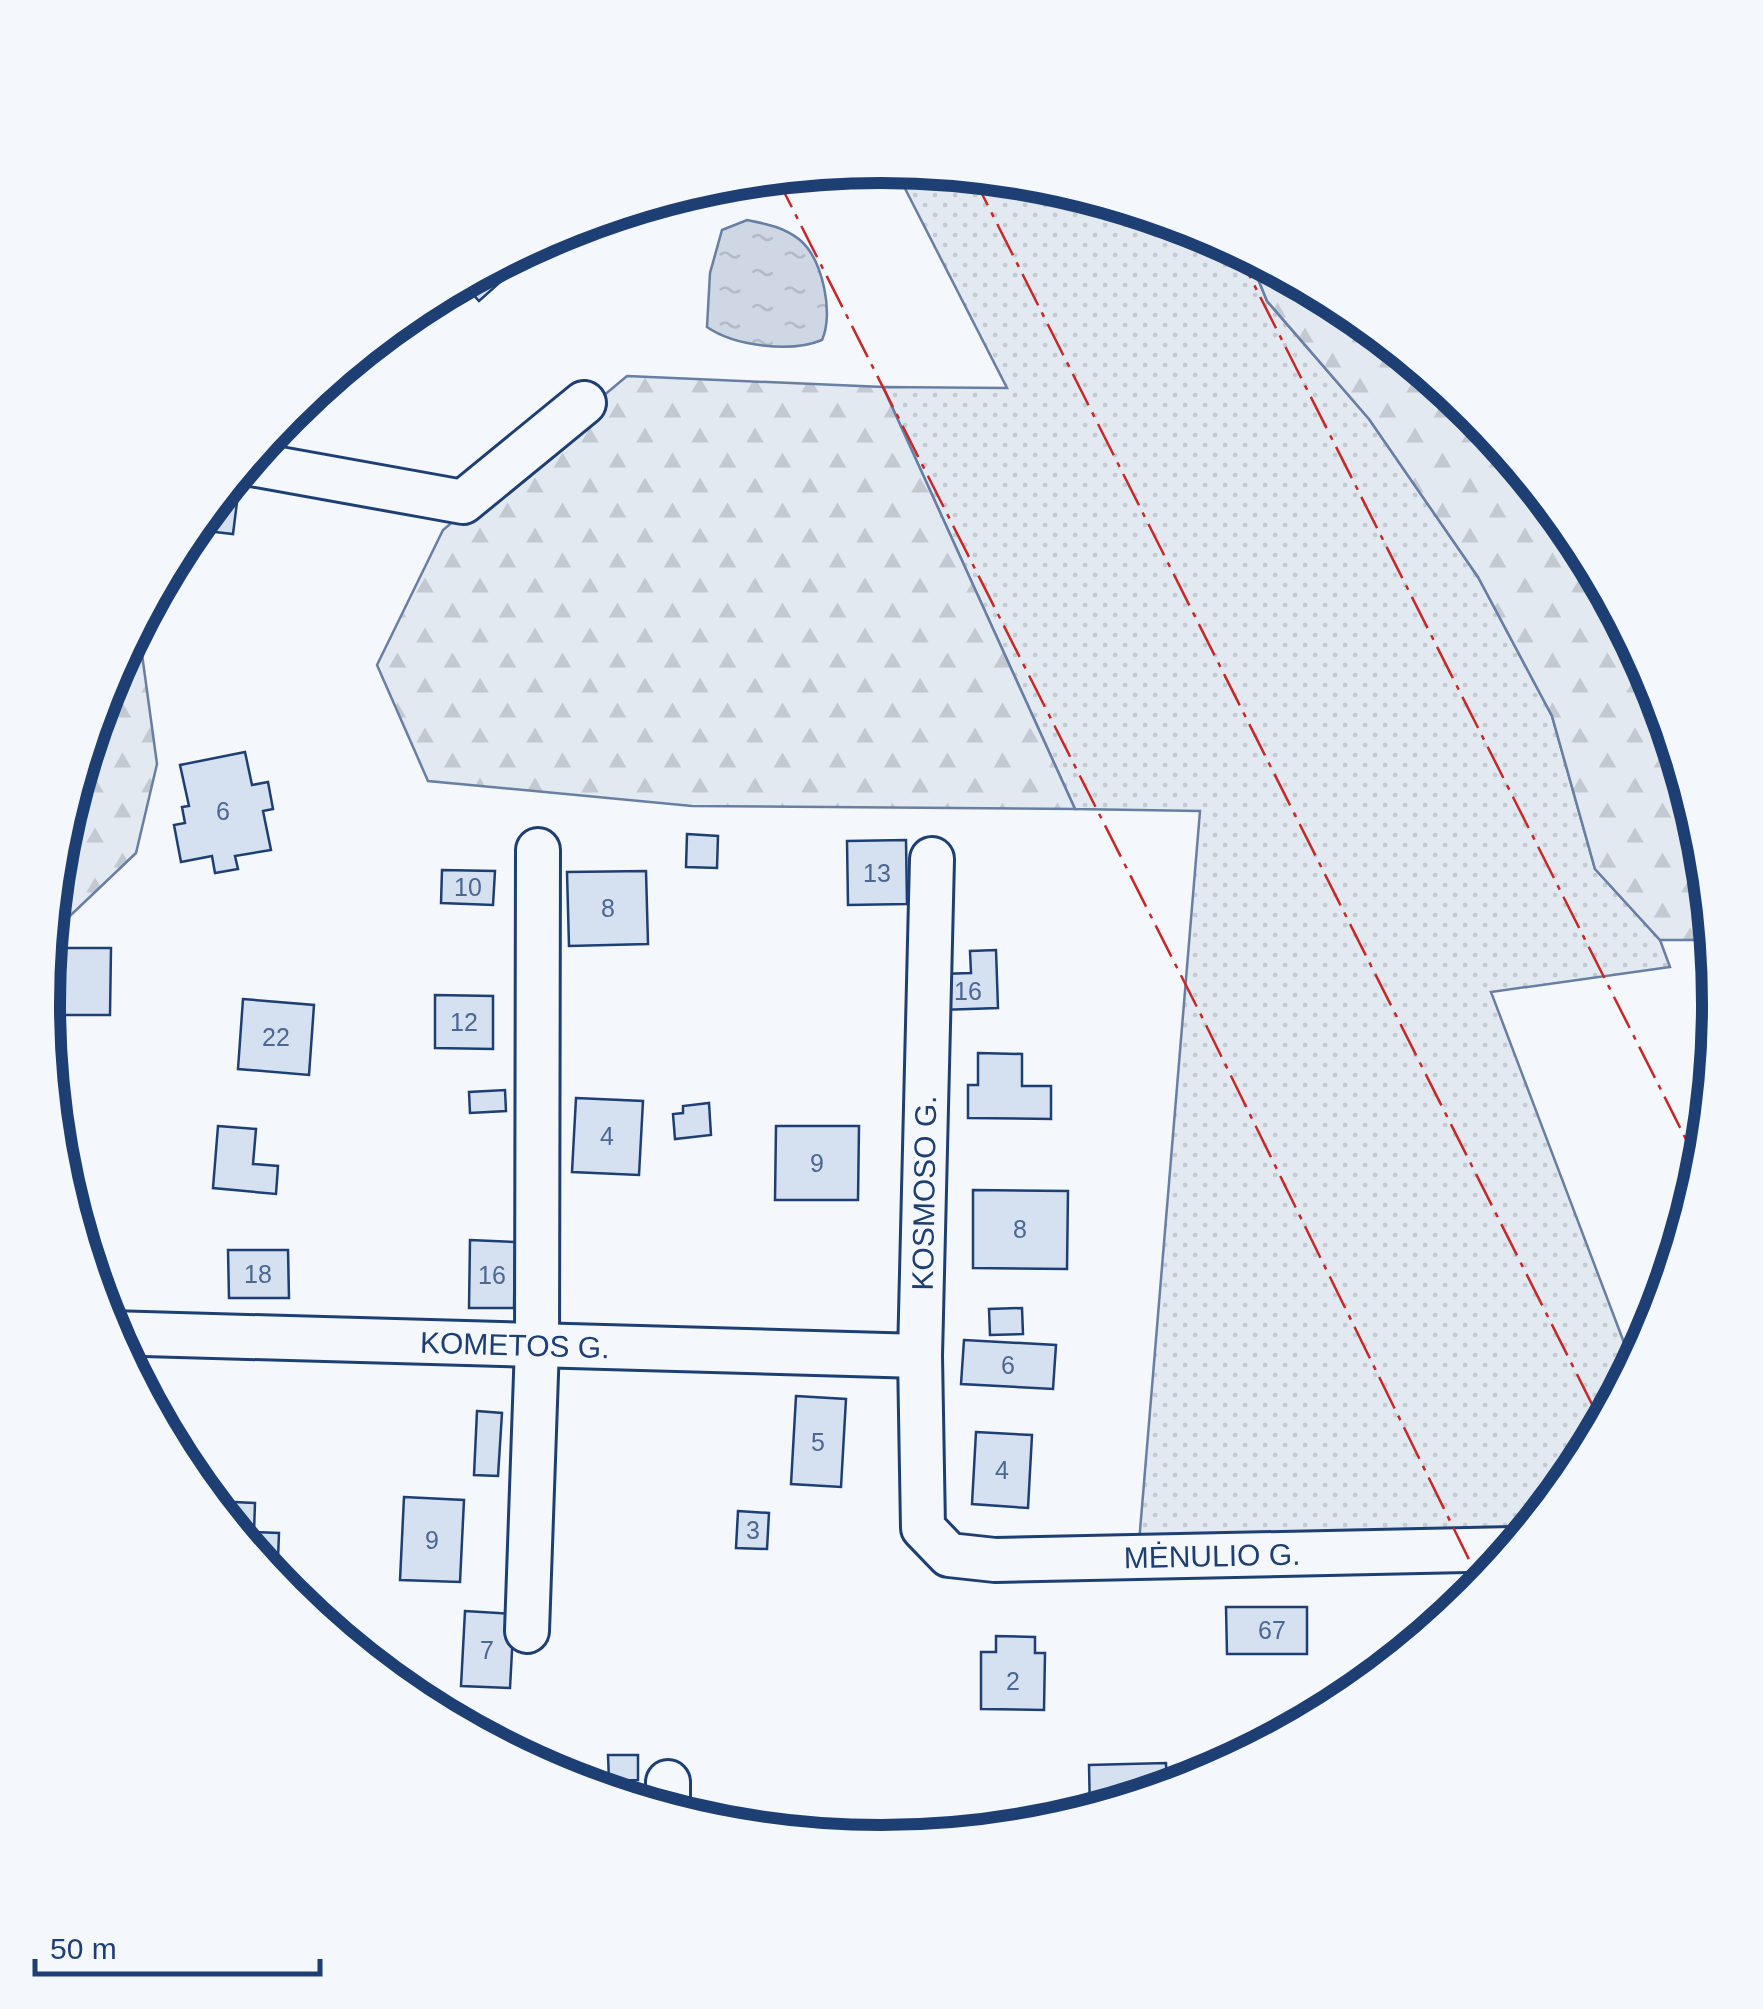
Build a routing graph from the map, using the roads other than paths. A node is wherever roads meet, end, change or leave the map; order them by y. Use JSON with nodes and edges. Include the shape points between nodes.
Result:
{"nodes":[{"id":1,"x":584,"y":403,"type":"dead end"},
{"id":2,"x":262,"y":466,"type":"edge"},
{"id":3,"x":538,"y":850,"type":"dead end"},
{"id":4,"x":932,"y":859,"type":"dead end"},
{"id":5,"x":130,"y":1334,"type":"edge"},
{"id":6,"x":537,"y":1346,"type":"junction"},
{"id":7,"x":920,"y":1356,"type":"junction"},
{"id":8,"x":922,"y":1528,"type":"joint"},
{"id":9,"x":1495,"y":1550,"type":"edge"},
{"id":10,"x":528,"y":1631,"type":"dead end"}],
"edges":[{"from":1,"to":2,"type":"street","via":[[463,502]]},
{"from":3,"to":6,"type":"street"},
{"from":4,"to":7,"type":"street","name":"KOSMOSO G."},
{"from":5,"to":6,"type":"street","name":"KOMETOS G."},
{"from":6,"to":7,"type":"street","name":"KOMETOS G."},
{"from":6,"to":10,"type":"street"},
{"from":7,"to":8,"type":"street","name":"KOSMOSO G."},
{"from":8,"to":9,"type":"street","name":"MĖNULIO G.","via":[[949,1555],[995,1560]]}]}
